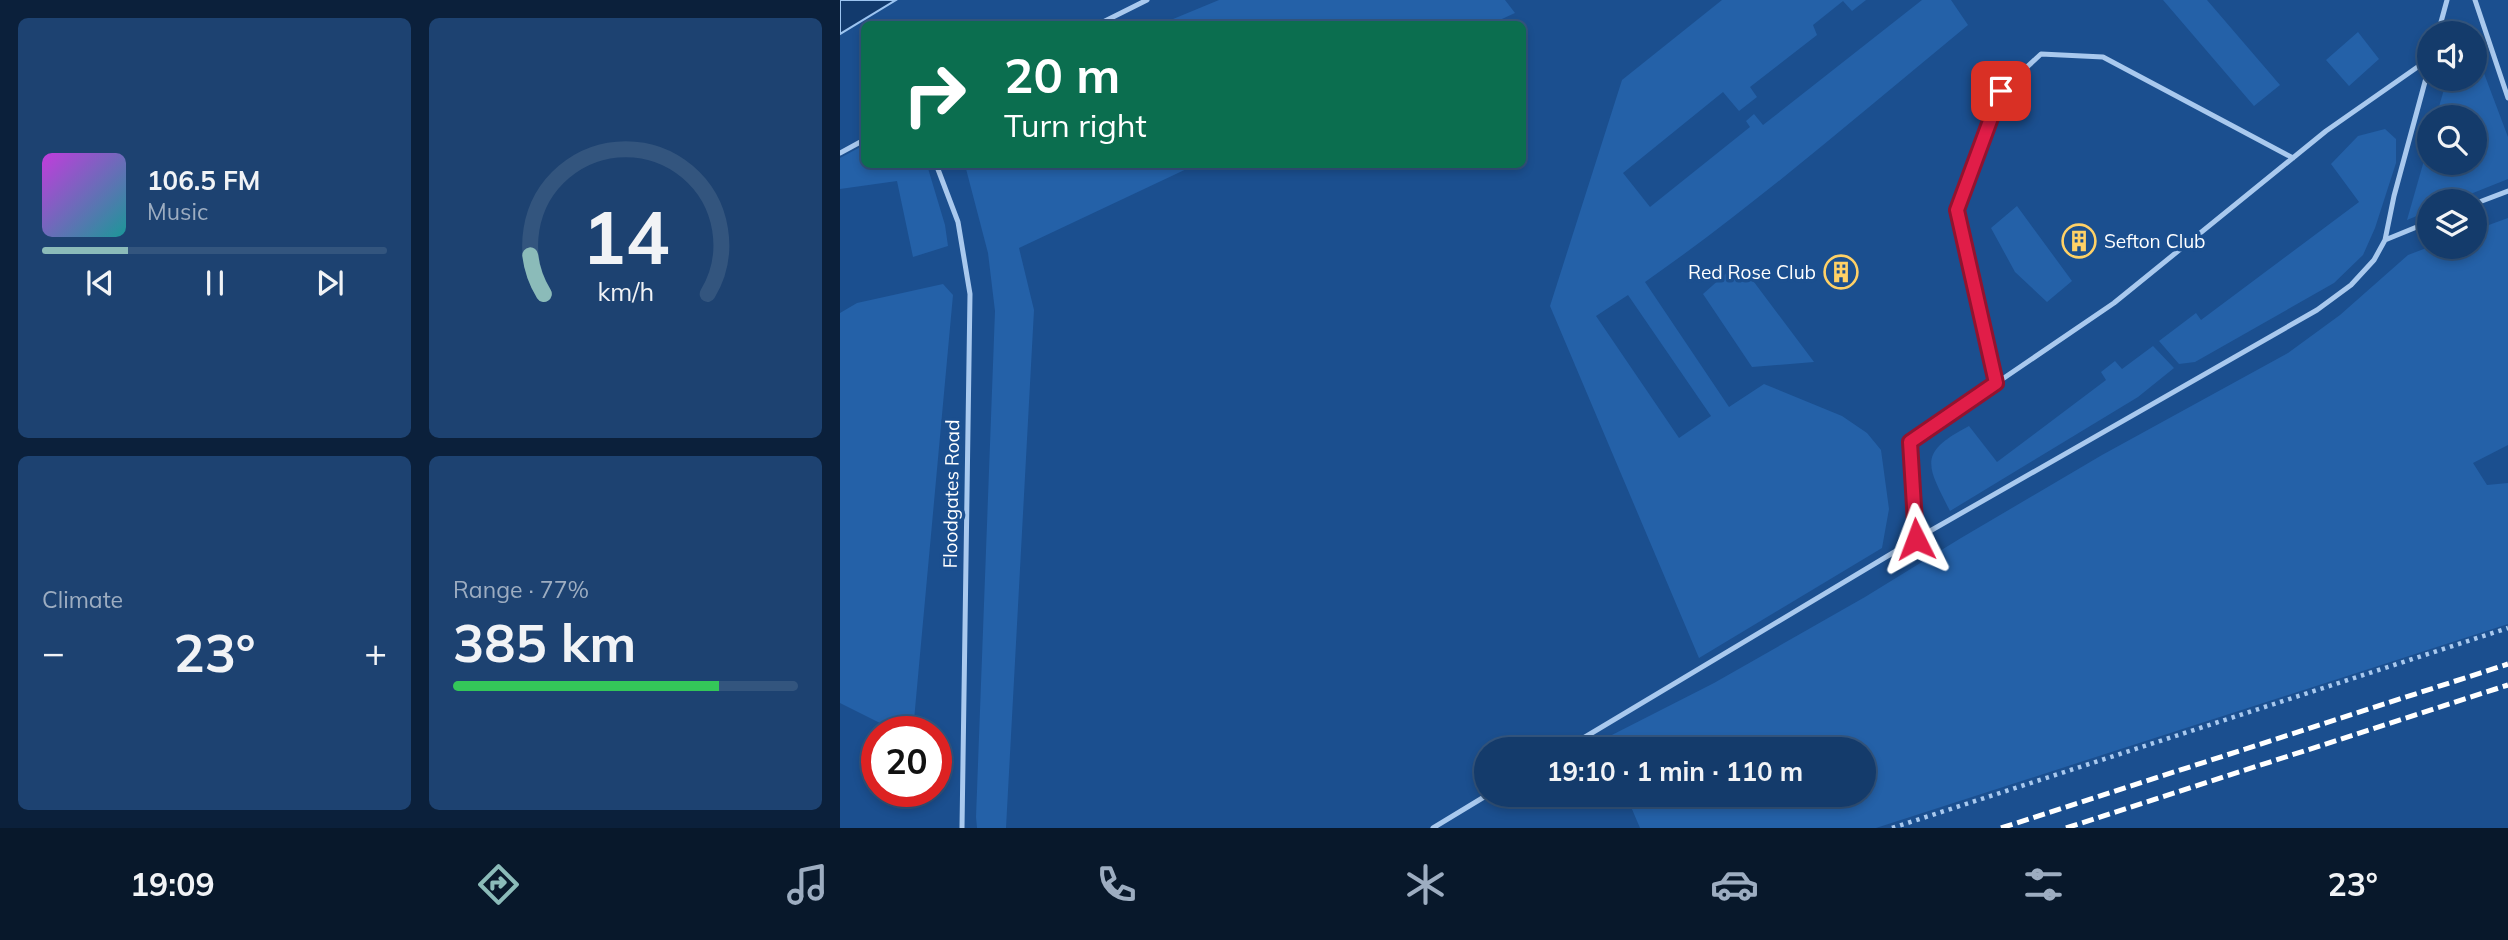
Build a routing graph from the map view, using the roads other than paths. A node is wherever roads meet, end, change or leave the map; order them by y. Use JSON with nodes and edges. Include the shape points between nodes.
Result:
{"nodes":[{"id":1,"x":1147,"y":0,"type":"edge"},
{"id":2,"x":2448,"y":0,"type":"edge"},
{"id":3,"x":2475,"y":0,"type":"edge"},
{"id":4,"x":1105,"y":21,"type":"edge"},
{"id":5,"x":2442,"y":21,"type":"edge"},
{"id":6,"x":2417,"y":68,"type":"edge"},
{"id":7,"x":2422,"y":91,"type":"edge"},
{"id":8,"x":2508,"y":98,"type":"edge"},
{"id":9,"x":861,"y":142,"type":"edge"},
{"id":10,"x":840,"y":153,"type":"edge"},
{"id":11,"x":2293,"y":158,"type":"junction"},
{"id":12,"x":938,"y":168,"type":"edge"},
{"id":13,"x":2508,"y":191,"type":"edge"},
{"id":14,"x":2487,"y":199,"type":"edge"},
{"id":15,"x":2417,"y":227,"type":"edge"},
{"id":16,"x":2385,"y":240,"type":"junction"},
{"id":17,"x":1996,"y":383,"type":"junction"},
{"id":18,"x":1916,"y":539,"type":"junction"},
{"id":19,"x":1585,"y":737,"type":"edge"},
{"id":20,"x":1474,"y":803,"type":"edge"},
{"id":21,"x":962,"y":828,"type":"edge"},
{"id":22,"x":1433,"y":828,"type":"edge"}],
"edges":[{"from":1,"to":4,"type":"lane"},
{"from":2,"to":5,"type":"lane"},
{"from":3,"to":8,"type":"lane"},
{"from":6,"to":11,"type":"lane"},
{"from":7,"to":16,"type":"lane"},
{"from":9,"to":10,"type":"lane"},
{"from":11,"to":17,"type":"lane","via":[[2114,303]]},
{"from":11,"to":17,"type":"lane","via":[[2103,57],[2041,54],[2001,91],[1957,210]]},
{"from":12,"to":21,"type":"lane","name":"Floodgates Road","via":[[958,222],[970,294]]},
{"from":13,"to":14,"type":"lane"},
{"from":15,"to":16,"type":"lane"},
{"from":16,"to":18,"type":"lane","via":[[2351,285],[2317,310]]},
{"from":17,"to":18,"type":"lane","via":[[1910,442]]},
{"from":18,"to":19,"type":"lane"},
{"from":20,"to":22,"type":"lane"}]}
